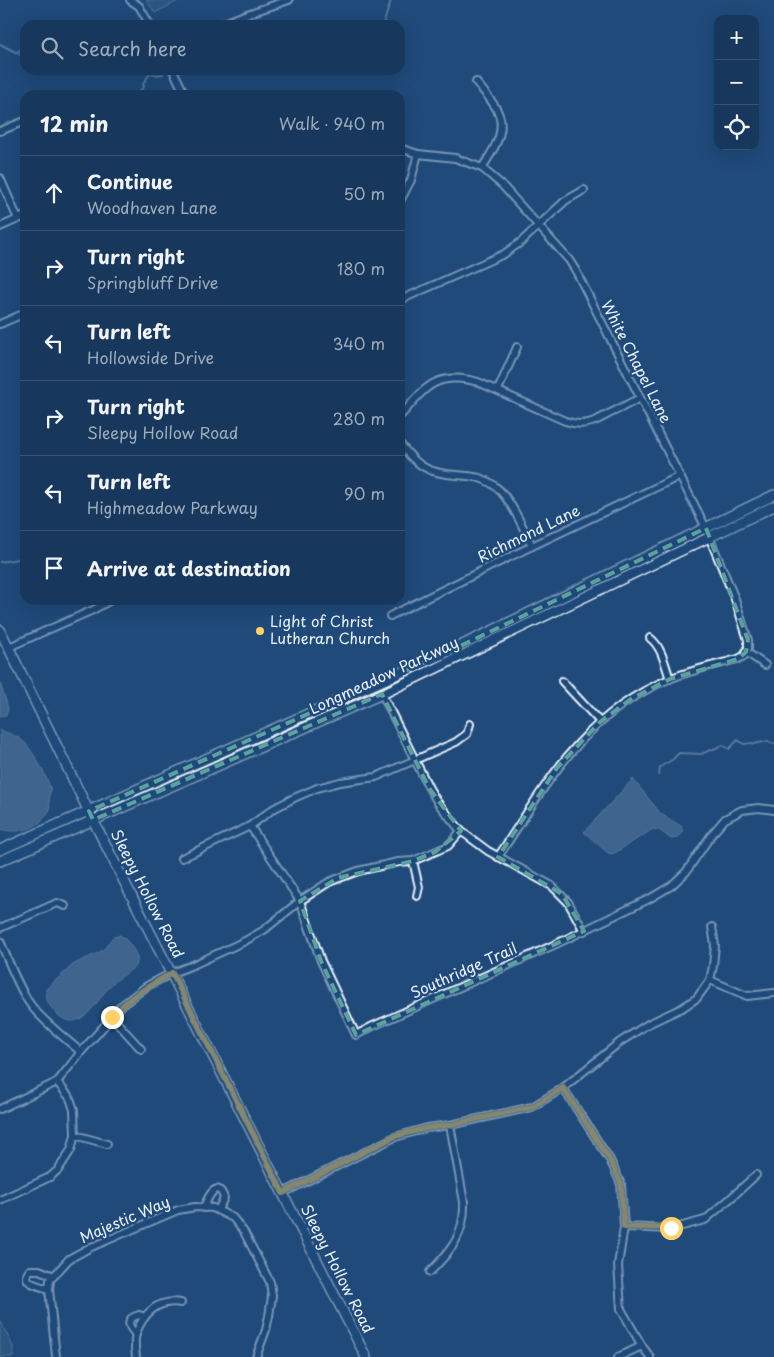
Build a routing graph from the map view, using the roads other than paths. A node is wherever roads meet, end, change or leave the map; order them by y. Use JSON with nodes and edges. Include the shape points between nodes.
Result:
{"nodes":[{"id":1,"x":130,"y":0,"type":"edge"},
{"id":2,"x":289,"y":0,"type":"edge"},
{"id":3,"x":147,"y":20,"type":"edge"},
{"id":4,"x":232,"y":20,"type":"edge"},
{"id":5,"x":175,"y":75,"type":"edge"},
{"id":6,"x":476,"y":82,"type":"dead end"},
{"id":7,"x":183,"y":90,"type":"edge"},
{"id":8,"x":20,"y":123,"type":"edge"},
{"id":9,"x":0,"y":131,"type":"edge"},
{"id":10,"x":405,"y":150,"type":"edge"},
{"id":11,"x":418,"y":154,"type":"junction"},
{"id":12,"x":482,"y":168,"type":"junction"},
{"id":13,"x":0,"y":178,"type":"edge"},
{"id":14,"x":584,"y":190,"type":"dead end"},
{"id":15,"x":405,"y":192,"type":"edge"},
{"id":16,"x":18,"y":219,"type":"joint"},
{"id":17,"x":538,"y":226,"type":"junction"},
{"id":18,"x":0,"y":227,"type":"edge"},
{"id":19,"x":405,"y":298,"type":"edge"},
{"id":20,"x":20,"y":315,"type":"edge"},
{"id":21,"x":0,"y":324,"type":"edge"},
{"id":22,"x":517,"y":347,"type":"dead end"},
{"id":23,"x":498,"y":390,"type":"junction"},
{"id":24,"x":640,"y":398,"type":"junction"},
{"id":25,"x":405,"y":410,"type":"edge"},
{"id":26,"x":405,"y":450,"type":"edge"},
{"id":27,"x":680,"y":476,"type":"junction"},
{"id":28,"x":774,"y":495,"type":"edge"},
{"id":29,"x":774,"y":506,"type":"edge"},
{"id":30,"x":708,"y":532,"type":"junction"},
{"id":31,"x":532,"y":546,"type":"junction"},
{"id":32,"x":102,"y":605,"type":"edge"},
{"id":33,"x":390,"y":616,"type":"dead end"},
{"id":34,"x":0,"y":630,"type":"edge"},
{"id":35,"x":650,"y":638,"type":"dead end"},
{"id":36,"x":9,"y":647,"type":"junction"},
{"id":37,"x":746,"y":652,"type":"junction"},
{"id":38,"x":765,"y":665,"type":"dead end"},
{"id":39,"x":670,"y":679,"type":"junction"},
{"id":40,"x":562,"y":681,"type":"dead end"},
{"id":41,"x":382,"y":694,"type":"junction"},
{"id":42,"x":600,"y":722,"type":"junction"},
{"id":43,"x":470,"y":724,"type":"dead end"},
{"id":44,"x":415,"y":761,"type":"junction"},
{"id":45,"x":774,"y":810,"type":"edge"},
{"id":46,"x":89,"y":811,"type":"junction"},
{"id":47,"x":93,"y":820,"type":"junction"},
{"id":48,"x":250,"y":826,"type":"junction"},
{"id":49,"x":461,"y":831,"type":"junction"},
{"id":50,"x":0,"y":850,"type":"edge"},
{"id":51,"x":498,"y":856,"type":"junction"},
{"id":52,"x":182,"y":858,"type":"dead end"},
{"id":53,"x":0,"y":861,"type":"edge"},
{"id":54,"x":413,"y":861,"type":"junction"},
{"id":55,"x":417,"y":896,"type":"dead end"},
{"id":56,"x":300,"y":901,"type":"junction"},
{"id":57,"x":65,"y":906,"type":"dead end"},
{"id":58,"x":712,"y":927,"type":"dead end"},
{"id":59,"x":0,"y":928,"type":"edge"},
{"id":60,"x":584,"y":931,"type":"junction"},
{"id":61,"x":0,"y":941,"type":"edge"},
{"id":62,"x":172,"y":973,"type":"junction"},
{"id":63,"x":710,"y":980,"type":"junction"},
{"id":64,"x":774,"y":993,"type":"edge"},
{"id":65,"x":112,"y":1017,"type":"junction"},
{"id":66,"x":141,"y":1049,"type":"dead end"},
{"id":67,"x":80,"y":1052,"type":"junction"},
{"id":68,"x":57,"y":1082,"type":"junction"},
{"id":69,"x":563,"y":1088,"type":"junction"},
{"id":70,"x":0,"y":1109,"type":"edge"},
{"id":71,"x":450,"y":1125,"type":"junction"},
{"id":72,"x":75,"y":1135,"type":"junction"},
{"id":73,"x":108,"y":1144,"type":"dead end"},
{"id":74,"x":756,"y":1175,"type":"dead end"},
{"id":75,"x":283,"y":1193,"type":"junction"},
{"id":76,"x":0,"y":1200,"type":"edge"},
{"id":77,"x":204,"y":1208,"type":"junction"},
{"id":78,"x":218,"y":1210,"type":"junction"},
{"id":79,"x":624,"y":1227,"type":"junction"},
{"id":80,"x":430,"y":1272,"type":"dead end"},
{"id":81,"x":54,"y":1276,"type":"junction"},
{"id":82,"x":49,"y":1289,"type":"junction"},
{"id":83,"x":180,"y":1303,"type":"dead end"},
{"id":84,"x":145,"y":1317,"type":"junction"},
{"id":85,"x":136,"y":1334,"type":"junction"},
{"id":86,"x":642,"y":1346,"type":"junction"},
{"id":87,"x":56,"y":1357,"type":"edge"},
{"id":88,"x":136,"y":1357,"type":"edge"},
{"id":89,"x":256,"y":1357,"type":"edge"},
{"id":90,"x":366,"y":1357,"type":"edge"},
{"id":91,"x":618,"y":1357,"type":"edge"},
{"id":92,"x":650,"y":1357,"type":"edge"}],
"edges":[{"from":1,"to":3,"type":"street","via":[[139,6]]},
{"from":2,"to":4,"type":"street"},
{"from":5,"to":7,"type":"street"},
{"from":6,"to":12,"type":"street","via":[[497,109],[500,122],[499,137]]},
{"from":8,"to":9,"type":"street"},
{"from":10,"to":11,"type":"street","name":"White Chapel Lane"},
{"from":11,"to":12,"type":"street","name":"White Chapel Lane","via":[[455,158]]},
{"from":11,"to":15,"type":"street","via":[[412,180]]},
{"from":12,"to":17,"type":"street","name":"White Chapel Lane","via":[[502,185]]},
{"from":13,"to":16,"type":"street"},
{"from":14,"to":17,"type":"street","via":[[565,201]]},
{"from":16,"to":18,"type":"street"},
{"from":17,"to":19,"type":"street","via":[[504,254]]},
{"from":17,"to":24,"type":"street","name":"White Chapel Lane","via":[[576,271]]},
{"from":20,"to":21,"type":"street"},
{"from":22,"to":23,"type":"street"},
{"from":23,"to":24,"type":"street","via":[[565,421],[580,424],[597,420]]},
{"from":23,"to":25,"type":"street","via":[[466,378],[453,378],[429,386]]},
{"from":24,"to":27,"type":"street","name":"White Chapel Lane"},
{"from":26,"to":31,"type":"street","via":[[432,471],[475,476],[496,487],[506,497]]},
{"from":27,"to":30,"type":"street","name":"White Chapel Lane"},
{"from":27,"to":31,"type":"street","name":"Richmond Lane"},
{"from":28,"to":30,"type":"street","name":"Longmeadow Parkway"},
{"from":29,"to":30,"type":"street","name":"Longmeadow Parkway"},
{"from":30,"to":37,"type":"street","name":"White Chapel Lane","via":[[743,623],[748,640]]},
{"from":30,"to":41,"type":"street","name":"Longmeadow Parkway"},
{"from":30,"to":46,"type":"street","name":"Longmeadow Parkway"},
{"from":31,"to":33,"type":"street","name":"Richmond Lane"},
{"from":32,"to":36,"type":"street"},
{"from":34,"to":36,"type":"street","name":"Sleepy Hollow Road"},
{"from":35,"to":39,"type":"street","via":[[660,650]]},
{"from":36,"to":46,"type":"street","name":"Sleepy Hollow Road"},
{"from":37,"to":38,"type":"street"},
{"from":37,"to":39,"type":"street","via":[[738,659]]},
{"from":39,"to":42,"type":"street","via":[[630,699]]},
{"from":40,"to":42,"type":"street"},
{"from":41,"to":44,"type":"street"},
{"from":41,"to":47,"type":"street","name":"Longmeadow Parkway"},
{"from":42,"to":51,"type":"street","via":[[557,768]]},
{"from":43,"to":44,"type":"street","via":[[466,734],[456,742]]},
{"from":44,"to":48,"type":"street","via":[[376,777],[317,788],[273,809]]},
{"from":44,"to":49,"type":"street","via":[[438,803]]},
{"from":45,"to":60,"type":"street","name":"Southridge Trail","via":[[742,810],[725,819],[686,872],[671,886]]},
{"from":46,"to":47,"type":"street","name":"Sleepy Hollow Road"},
{"from":46,"to":50,"type":"street","name":"Longmeadow Parkway"},
{"from":47,"to":53,"type":"street","name":"Longmeadow Parkway"},
{"from":47,"to":62,"type":"street","name":"Sleepy Hollow Road"},
{"from":48,"to":52,"type":"street"},
{"from":48,"to":56,"type":"street","name":"Southridge Trail"},
{"from":49,"to":51,"type":"street"},
{"from":49,"to":54,"type":"street","via":[[448,846]]},
{"from":51,"to":60,"type":"street","via":[[562,894]]},
{"from":54,"to":55,"type":"street","via":[[419,887]]},
{"from":54,"to":56,"type":"street","via":[[338,878]]},
{"from":56,"to":60,"type":"street","name":"Southridge Trail","via":[[322,961],[356,1036]]},
{"from":56,"to":62,"type":"street","via":[[245,941]]},
{"from":57,"to":59,"type":"street","via":[[57,904]]},
{"from":58,"to":63,"type":"street","via":[[715,954]]},
{"from":61,"to":67,"type":"street","via":[[31,1005]]},
{"from":62,"to":65,"type":"street","via":[[147,986]]},
{"from":62,"to":75,"type":"street","name":"Sleepy Hollow Road"},
{"from":63,"to":64,"type":"street","via":[[747,996]]},
{"from":63,"to":69,"type":"street","via":[[697,998],[620,1042]]},
{"from":65,"to":66,"type":"street"},
{"from":65,"to":67,"type":"street"},
{"from":67,"to":68,"type":"street"},
{"from":68,"to":70,"type":"street"},
{"from":68,"to":72,"type":"street","via":[[70,1098]]},
{"from":69,"to":71,"type":"street","via":[[532,1107]]},
{"from":69,"to":79,"type":"street","via":[[610,1160],[621,1184]]},
{"from":71,"to":75,"type":"street","via":[[395,1136]]},
{"from":71,"to":80,"type":"street","via":[[465,1214],[453,1246]]},
{"from":72,"to":73,"type":"street"},
{"from":72,"to":76,"type":"street","via":[[72,1150],[50,1177]]},
{"from":74,"to":79,"type":"street","via":[[705,1220],[671,1228]]},
{"from":75,"to":90,"type":"street","name":"Sleepy Hollow Road"},
{"from":77,"to":78,"type":"street","name":"Majestic Way"},
{"from":77,"to":78,"type":"street","via":[[212,1191],[220,1190],[224,1198]]},
{"from":77,"to":81,"type":"street","name":"Majestic Way","via":[[178,1210],[89,1248],[69,1259]]},
{"from":78,"to":89,"type":"street","name":"Majestic Way","via":[[233,1218],[244,1232],[270,1282],[269,1316]]},
{"from":79,"to":86,"type":"street","via":[[618,1265],[621,1309]]},
{"from":81,"to":82,"type":"street","name":"Majestic Way"},
{"from":81,"to":82,"type":"street","via":[[39,1270],[30,1270],[28,1274],[29,1281]]},
{"from":82,"to":87,"type":"street","name":"Majestic Way"},
{"from":83,"to":84,"type":"street","via":[[161,1303]]},
{"from":84,"to":85,"type":"street"},
{"from":84,"to":85,"type":"street","via":[[139,1314],[130,1319],[129,1328]]},
{"from":85,"to":88,"type":"street"},
{"from":86,"to":91,"type":"street"},
{"from":86,"to":92,"type":"street"}]}
